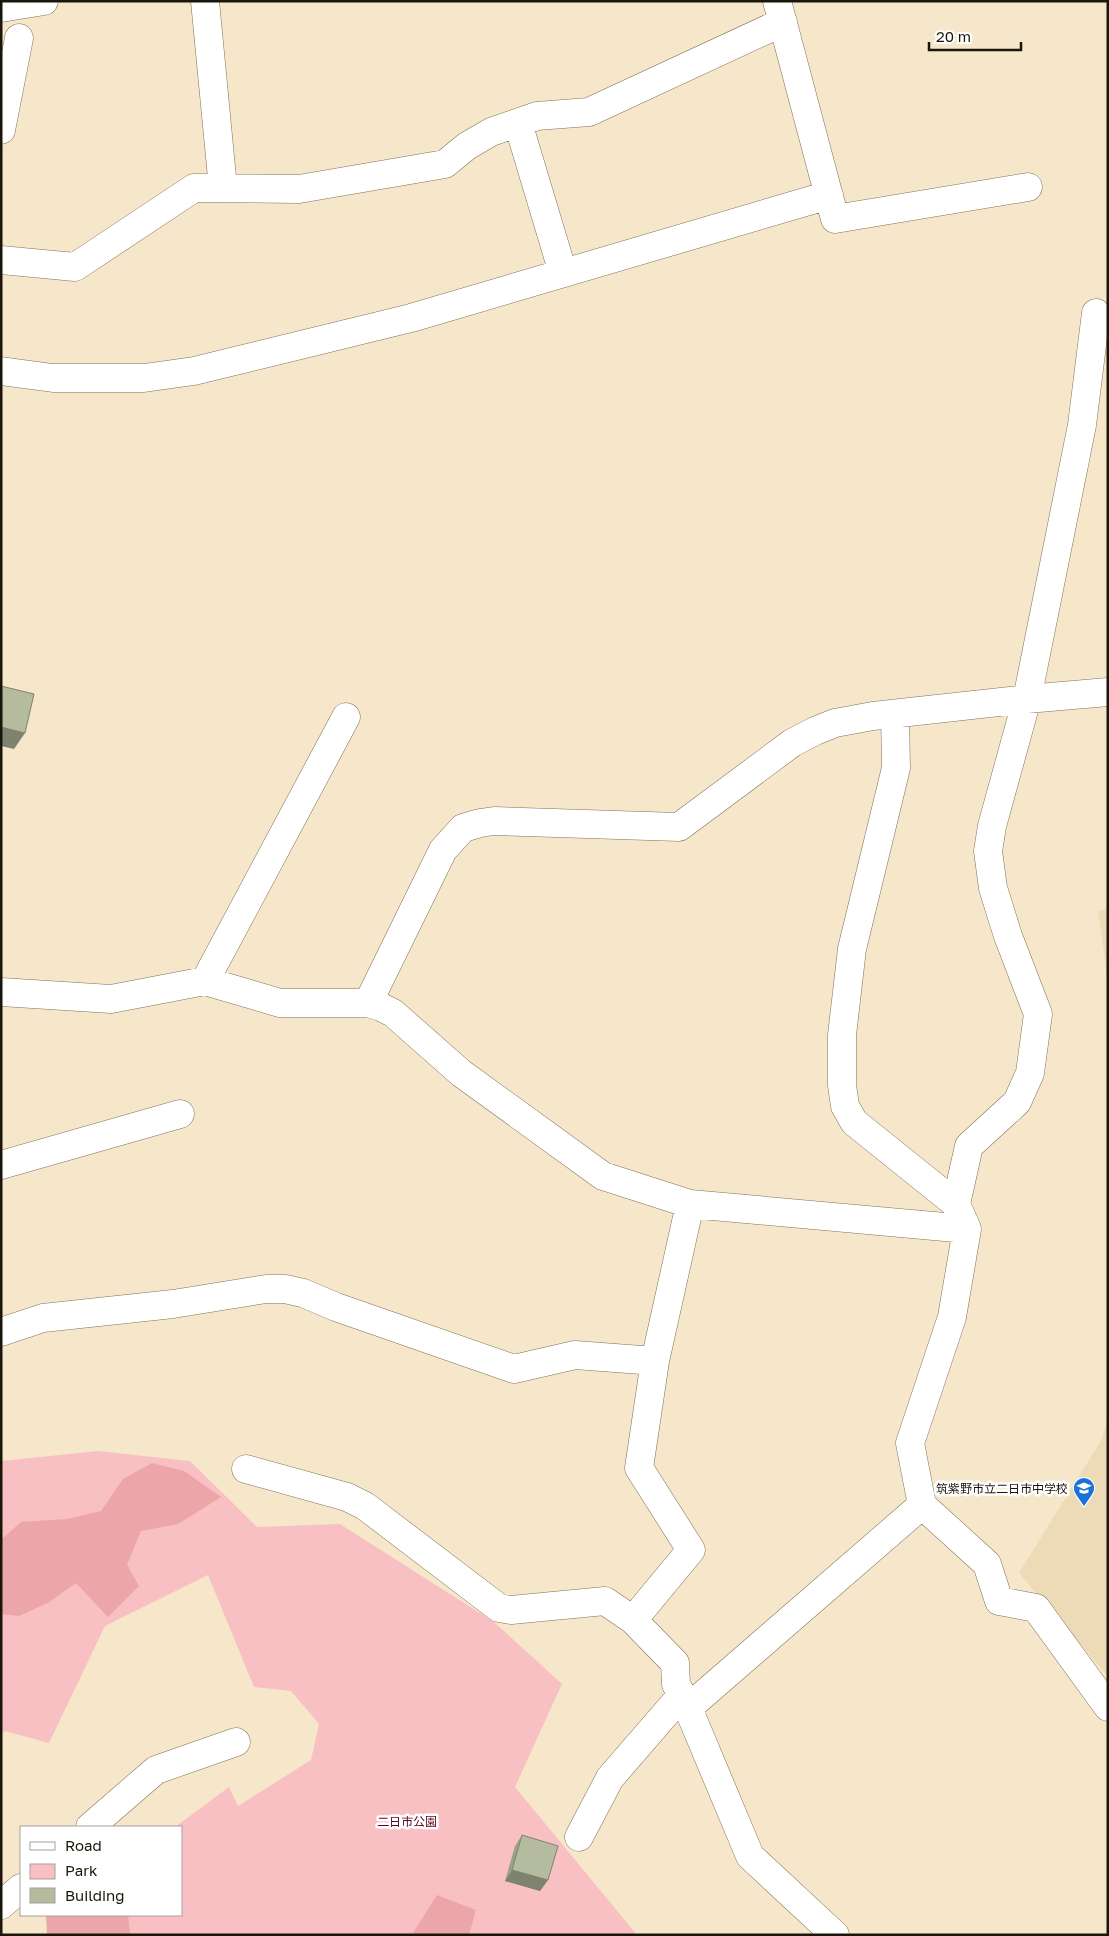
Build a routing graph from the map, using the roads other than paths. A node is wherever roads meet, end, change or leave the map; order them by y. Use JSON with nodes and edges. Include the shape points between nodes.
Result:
{"nodes":[{"id":1,"x":44,"y":1,"type":"edge"},
{"id":2,"x":205,"y":1,"type":"edge"},
{"id":3,"x":1,"y":8,"type":"edge"},
{"id":4,"x":780,"y":12,"type":"edge"},
{"id":5,"x":19,"y":38,"type":"dead end"},
{"id":6,"x":518,"y":123,"type":"junction"},
{"id":7,"x":1,"y":130,"type":"edge"},
{"id":8,"x":1028,"y":187,"type":"dead end"},
{"id":9,"x":223,"y":188,"type":"junction"},
{"id":10,"x":829,"y":195,"type":"junction"},
{"id":11,"x":1,"y":260,"type":"edge"},
{"id":12,"x":563,"y":273,"type":"junction"},
{"id":13,"x":1096,"y":314,"type":"dead end"},
{"id":14,"x":1,"y":371,"type":"edge"},
{"id":15,"x":1108,"y":692,"type":"edge"},
{"id":16,"x":1027,"y":699,"type":"junction"},
{"id":17,"x":896,"y":714,"type":"junction"},
{"id":18,"x":346,"y":717,"type":"dead end"},
{"id":19,"x":204,"y":981,"type":"junction"},
{"id":20,"x":1,"y":992,"type":"edge"},
{"id":21,"x":368,"y":1003,"type":"junction"},
{"id":22,"x":180,"y":1114,"type":"dead end"},
{"id":23,"x":1,"y":1165,"type":"edge"},
{"id":24,"x":690,"y":1204,"type":"junction"},
{"id":25,"x":956,"y":1204,"type":"junction"},
{"id":26,"x":967,"y":1229,"type":"junction"},
{"id":27,"x":1,"y":1332,"type":"edge"},
{"id":28,"x":656,"y":1361,"type":"junction"},
{"id":29,"x":246,"y":1469,"type":"dead end"},
{"id":30,"x":922,"y":1506,"type":"junction"},
{"id":31,"x":633,"y":1620,"type":"junction"},
{"id":32,"x":684,"y":1702,"type":"junction"},
{"id":33,"x":1108,"y":1707,"type":"edge"},
{"id":34,"x":236,"y":1742,"type":"dead end"},
{"id":35,"x":91,"y":1826,"type":"edge"},
{"id":36,"x":579,"y":1837,"type":"dead end"},
{"id":37,"x":20,"y":1889,"type":"edge"},
{"id":38,"x":1,"y":1905,"type":"edge"},
{"id":39,"x":835,"y":1935,"type":"edge"}],
"edges":[{"from":1,"to":3,"type":"street"},
{"from":2,"to":9,"type":"street"},
{"from":4,"to":6,"type":"street","via":[[589,112],[537,116]]},
{"from":4,"to":10,"type":"street"},
{"from":5,"to":7,"type":"street"},
{"from":6,"to":9,"type":"street","via":[[491,132],[445,164],[300,189]]},
{"from":6,"to":12,"type":"street"},
{"from":8,"to":10,"type":"street","via":[[834,219]]},
{"from":9,"to":11,"type":"street","via":[[194,188],[76,267]]},
{"from":10,"to":12,"type":"street"},
{"from":12,"to":14,"type":"street","via":[[411,318],[194,372],[135,378],[53,378]]},
{"from":13,"to":16,"type":"street","via":[[1082,425]]},
{"from":15,"to":16,"type":"street"},
{"from":16,"to":17,"type":"street"},
{"from":16,"to":25,"type":"street","via":[[988,851],[996,896],[1008,936],[1038,1014],[1030,1073],[1017,1102],[969,1146]]},
{"from":17,"to":21,"type":"street","via":[[835,724],[792,743],[680,827],[494,821],[464,828],[443,850]]},
{"from":17,"to":25,"type":"street","via":[[896,768],[852,949],[842,1035],[842,1085],[845,1106],[854,1122]]},
{"from":18,"to":19,"type":"street"},
{"from":19,"to":20,"type":"street","via":[[110,999]]},
{"from":19,"to":21,"type":"street","via":[[280,1003]]},
{"from":21,"to":24,"type":"street","via":[[393,1014],[461,1073],[603,1176]]},
{"from":22,"to":23,"type":"street"},
{"from":24,"to":26,"type":"street"},
{"from":24,"to":28,"type":"street"},
{"from":25,"to":26,"type":"street"},
{"from":26,"to":30,"type":"street","via":[[952,1317],[910,1443]]},
{"from":27,"to":28,"type":"street","via":[[43,1318],[285,1289],[514,1369],[575,1355]]},
{"from":28,"to":31,"type":"street","via":[[639,1468],[691,1550]]},
{"from":29,"to":31,"type":"street","via":[[346,1497],[365,1506],[499,1608],[511,1610],[605,1601]]},
{"from":30,"to":32,"type":"street"},
{"from":30,"to":33,"type":"street","via":[[987,1564],[999,1601],[1036,1608]]},
{"from":31,"to":32,"type":"street","via":[[675,1663],[676,1684]]},
{"from":32,"to":36,"type":"street","via":[[610,1778]]},
{"from":32,"to":39,"type":"street","via":[[750,1856]]},
{"from":34,"to":35,"type":"street","via":[[156,1770]]},
{"from":37,"to":38,"type":"street"}]}
